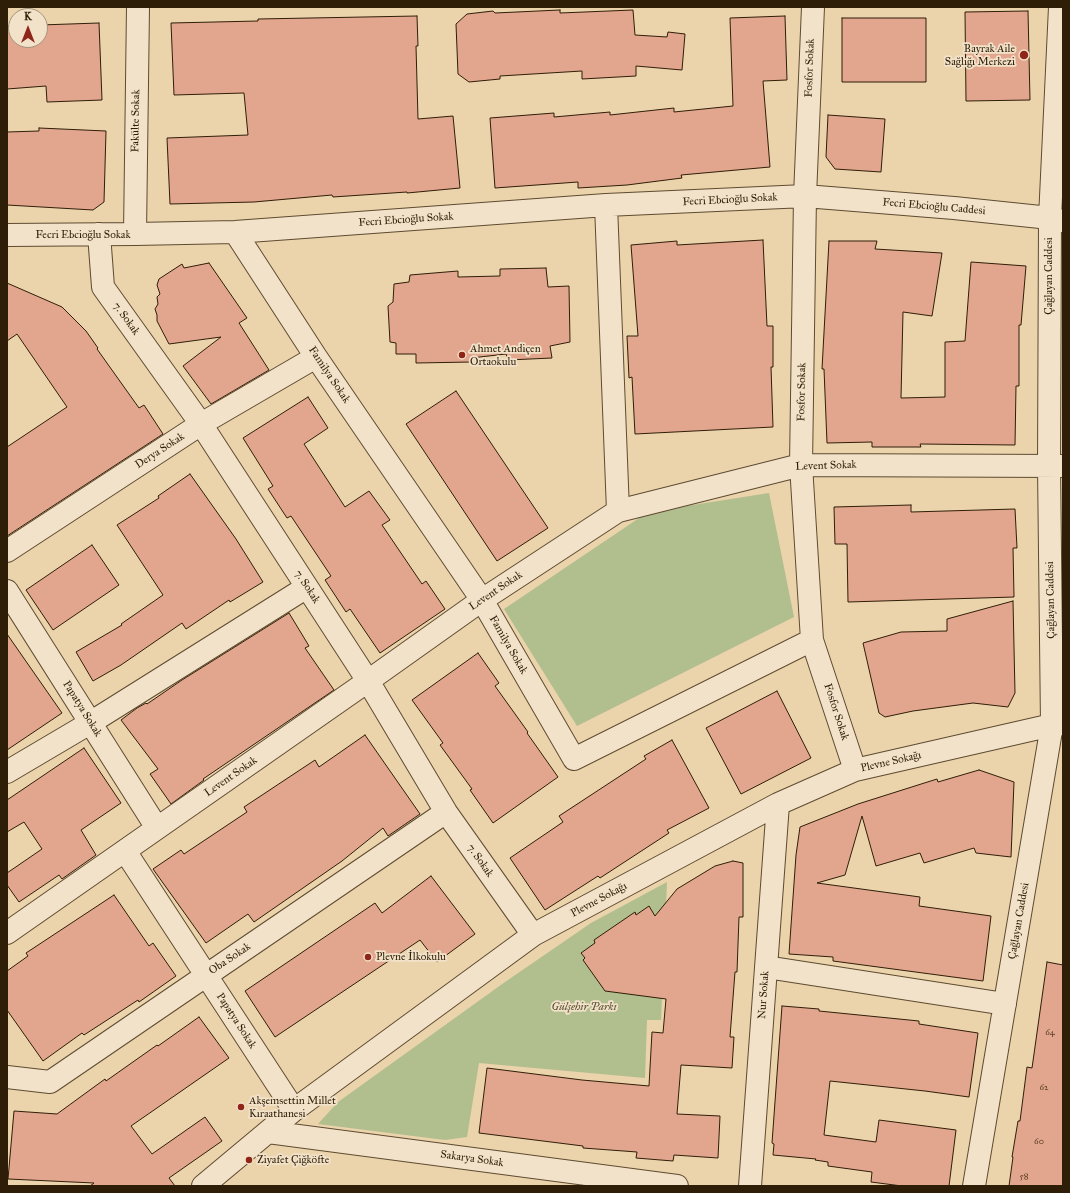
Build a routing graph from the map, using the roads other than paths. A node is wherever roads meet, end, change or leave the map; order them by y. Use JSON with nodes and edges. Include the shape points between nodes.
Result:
{"nodes":[{"id":1,"x":138,"y":7,"type":"edge"},
{"id":2,"x":813,"y":7,"type":"edge"},
{"id":3,"x":1060,"y":7,"type":"edge"},
{"id":4,"x":805,"y":196,"type":"junction"},
{"id":5,"x":606,"y":205,"type":"junction"},
{"id":6,"x":1056,"y":220,"type":"edge"},
{"id":7,"x":235,"y":232,"type":"junction"},
{"id":8,"x":99,"y":234,"type":"junction"},
{"id":9,"x":135,"y":234,"type":"junction"},
{"id":10,"x":7,"y":235,"type":"edge"},
{"id":11,"x":316,"y":357,"type":"junction"},
{"id":12,"x":201,"y":424,"type":"junction"},
{"id":13,"x":801,"y":465,"type":"junction"},
{"id":14,"x":1056,"y":466,"type":"edge"},
{"id":15,"x":618,"y":511,"type":"junction"},
{"id":16,"x":7,"y":551,"type":"edge"},
{"id":17,"x":307,"y":588,"type":"junction"},
{"id":18,"x":7,"y":590,"type":"edge"},
{"id":19,"x":482,"y":600,"type":"junction"},
{"id":20,"x":812,"y":640,"type":"junction"},
{"id":21,"x":368,"y":681,"type":"junction"},
{"id":22,"x":90,"y":723,"type":"junction"},
{"id":23,"x":1058,"y":725,"type":"edge"},
{"id":24,"x":855,"y":770,"type":"junction"},
{"id":25,"x":7,"y":772,"type":"edge"},
{"id":26,"x":778,"y":804,"type":"junction"},
{"id":27,"x":446,"y":812,"type":"junction"},
{"id":28,"x":156,"y":828,"type":"junction"},
{"id":29,"x":125,"y":851,"type":"junction"},
{"id":30,"x":7,"y":933,"type":"edge"},
{"id":31,"x":534,"y":935,"type":"junction"},
{"id":32,"x":766,"y":968,"type":"junction"},
{"id":33,"x":206,"y":976,"type":"junction"},
{"id":34,"x":1005,"y":1004,"type":"junction"},
{"id":35,"x":7,"y":1077,"type":"edge"},
{"id":36,"x":294,"y":1110,"type":"junction"},
{"id":37,"x":268,"y":1132,"type":"junction"},
{"id":38,"x":203,"y":1186,"type":"edge"},
{"id":39,"x":677,"y":1186,"type":"edge"},
{"id":40,"x":750,"y":1186,"type":"edge"},
{"id":41,"x":974,"y":1186,"type":"edge"}],
"edges":[{"from":1,"to":9,"type":"street","name":"Fakülte Sokak"},
{"from":2,"to":4,"type":"street","name":"Fosfor Sokak"},
{"from":3,"to":6,"type":"street","name":"Çağlayan Caddesi"},
{"from":4,"to":5,"type":"street","name":"Fecri Ebcioğlu Sokak"},
{"from":4,"to":6,"type":"street","name":"Fecri Ebcioğlu Caddesi","via":[[954,208]]},
{"from":4,"to":13,"type":"street","name":"Fosfor Sokak"},
{"from":5,"to":7,"type":"street","name":"Fecri Ebcioğlu Sokak"},
{"from":5,"to":15,"type":"street"},
{"from":6,"to":14,"type":"street","name":"Çağlayan Caddesi"},
{"from":7,"to":9,"type":"street","name":"Fecri Ebcioğlu Sokak"},
{"from":7,"to":11,"type":"street","name":"Familya Sokak"},
{"from":8,"to":9,"type":"street","name":"Fecri Ebcioğlu Sokak"},
{"from":8,"to":10,"type":"street","name":"Fecri Ebcioğlu Sokak"},
{"from":8,"to":12,"type":"street","name":"7. Sokak","via":[[103,287]]},
{"from":11,"to":12,"type":"street","name":"Derya Sokak"},
{"from":11,"to":19,"type":"street","name":"Familya Sokak"},
{"from":12,"to":16,"type":"street","name":"Derya Sokak"},
{"from":12,"to":17,"type":"street","name":"7. Sokak"},
{"from":13,"to":14,"type":"street","name":"Levent Sokak"},
{"from":13,"to":15,"type":"street","name":"Levent Sokak"},
{"from":13,"to":20,"type":"street","name":"Fosfor Sokak"},
{"from":14,"to":23,"type":"street","name":"Çağlayan Caddesi"},
{"from":15,"to":19,"type":"street","name":"Levent Sokak"},
{"from":17,"to":21,"type":"street","name":"7. Sokak"},
{"from":17,"to":22,"type":"street"},
{"from":18,"to":22,"type":"street","name":"Papatya Sokak"},
{"from":19,"to":20,"type":"street","name":"Familya Sokak","via":[[574,759]]},
{"from":19,"to":21,"type":"street","name":"Levent Sokak"},
{"from":20,"to":24,"type":"street","name":"Fosfor Sokak"},
{"from":21,"to":27,"type":"street","name":"7. Sokak"},
{"from":21,"to":28,"type":"street","name":"Levent Sokak"},
{"from":22,"to":25,"type":"street"},
{"from":22,"to":28,"type":"street","name":"Papatya Sokak"},
{"from":23,"to":24,"type":"street","name":"Plevne Sokağı"},
{"from":23,"to":34,"type":"street","name":"Çağlayan Caddesi"},
{"from":24,"to":26,"type":"street","name":"Plevne Sokağı"},
{"from":26,"to":31,"type":"street","name":"Plevne Sokağı"},
{"from":26,"to":32,"type":"street","name":"Nur Sokak"},
{"from":27,"to":31,"type":"street","name":"7. Sokak"},
{"from":27,"to":33,"type":"street","name":"Oba Sokak"},
{"from":28,"to":29,"type":"street","name":"Levent Sokak"},
{"from":29,"to":30,"type":"street","name":"Levent Sokak"},
{"from":29,"to":33,"type":"street","name":"Papatya Sokak"},
{"from":31,"to":36,"type":"street","name":"Plevne Sokağı"},
{"from":32,"to":34,"type":"street"},
{"from":32,"to":40,"type":"street","name":"Nur Sokak"},
{"from":33,"to":35,"type":"street","name":"Oba Sokak","via":[[50,1082]]},
{"from":33,"to":36,"type":"street","name":"Papatya Sokak"},
{"from":34,"to":41,"type":"street","name":"Çağlayan Caddesi"},
{"from":36,"to":37,"type":"street","name":"Plevne Sokağı"},
{"from":37,"to":38,"type":"street","name":"Plevne Sokağı"},
{"from":37,"to":39,"type":"street","name":"Sakarya Sokak"}]}
